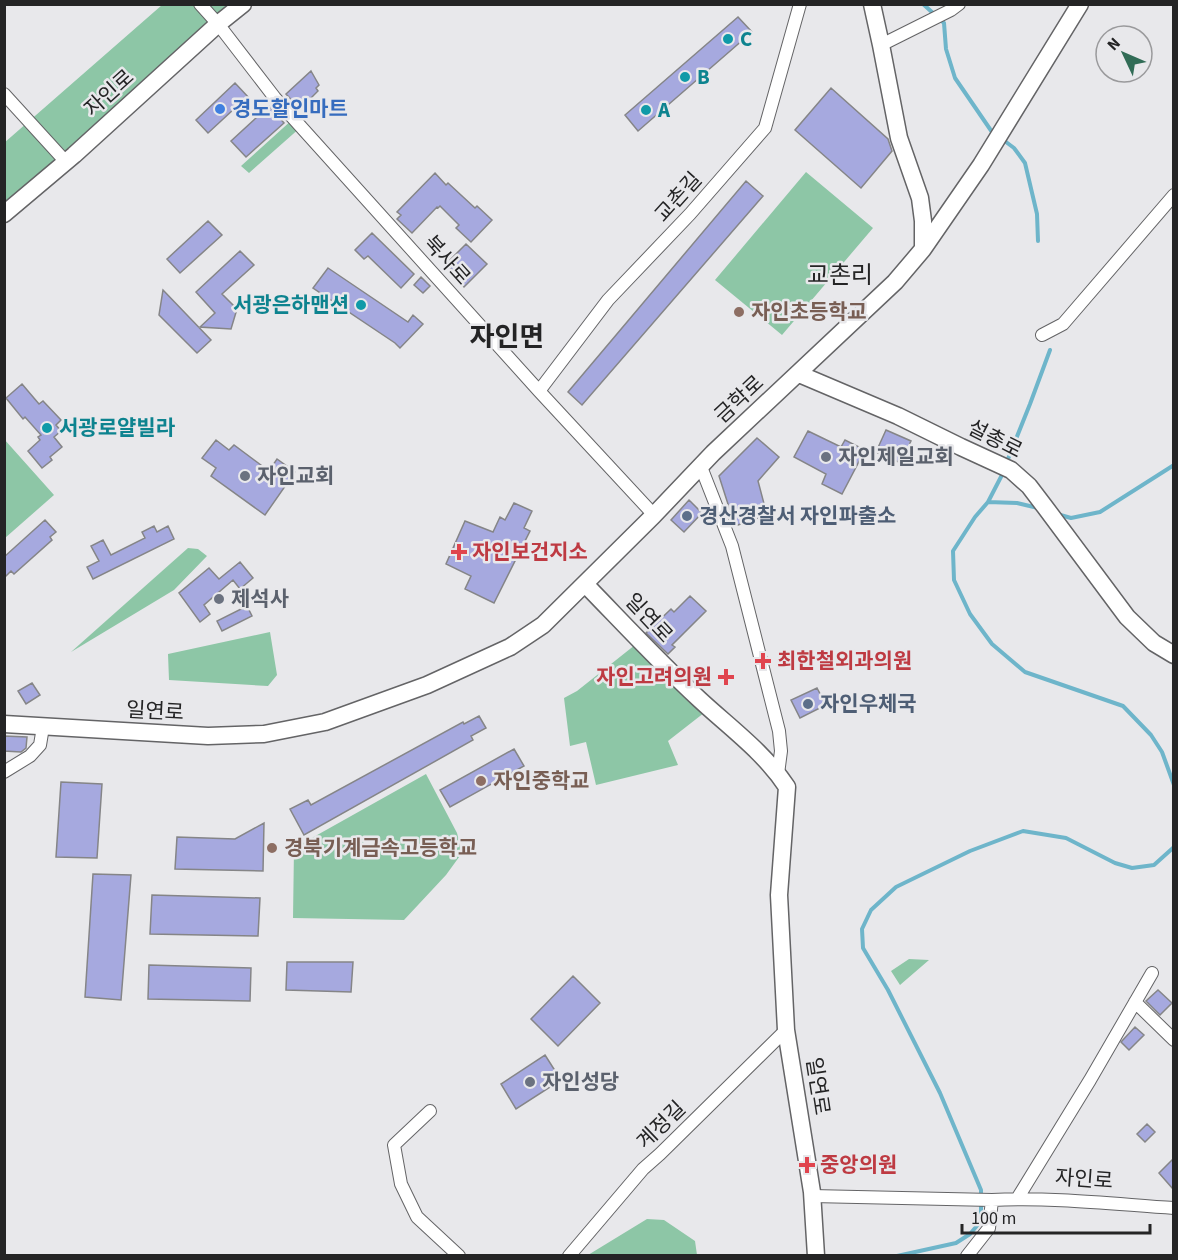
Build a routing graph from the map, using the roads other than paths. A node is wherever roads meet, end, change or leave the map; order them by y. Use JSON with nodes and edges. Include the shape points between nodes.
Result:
{"nodes":[{"id":1,"x":200,"y":4,"type":"edge"},
{"id":2,"x":243,"y":4,"type":"edge"},
{"id":3,"x":800,"y":4,"type":"edge"},
{"id":4,"x":872,"y":4,"type":"edge"},
{"id":5,"x":959,"y":4,"type":"edge"},
{"id":6,"x":1080,"y":4,"type":"edge"},
{"id":7,"x":218,"y":24,"type":"junction"},
{"id":8,"x":881,"y":45,"type":"junction"},
{"id":9,"x":4,"y":94,"type":"edge"},
{"id":10,"x":66,"y":162,"type":"junction"},
{"id":11,"x":1173,"y":195,"type":"edge"},
{"id":12,"x":4,"y":214,"type":"edge"},
{"id":13,"x":923,"y":249,"type":"junction"},
{"id":14,"x":1042,"y":335,"type":"dead end"},
{"id":15,"x":799,"y":374,"type":"junction"},
{"id":16,"x":539,"y":391,"type":"junction"},
{"id":17,"x":701,"y":467,"type":"junction"},
{"id":18,"x":654,"y":515,"type":"junction"},
{"id":19,"x":585,"y":584,"type":"junction"},
{"id":20,"x":1173,"y":655,"type":"edge"},
{"id":21,"x":4,"y":724,"type":"edge"},
{"id":22,"x":43,"y":727,"type":"junction"},
{"id":23,"x":4,"y":772,"type":"edge"},
{"id":24,"x":778,"y":774,"type":"junction"},
{"id":25,"x":1152,"y":973,"type":"dead end"},
{"id":26,"x":1135,"y":1002,"type":"junction"},
{"id":27,"x":786,"y":1030,"type":"junction"},
{"id":28,"x":1173,"y":1041,"type":"edge"},
{"id":29,"x":430,"y":1111,"type":"dead end"},
{"id":30,"x":812,"y":1196,"type":"junction"},
{"id":31,"x":1017,"y":1198,"type":"junction"},
{"id":32,"x":992,"y":1200,"type":"junction"},
{"id":33,"x":1173,"y":1208,"type":"edge"},
{"id":34,"x":459,"y":1256,"type":"edge"},
{"id":35,"x":569,"y":1256,"type":"edge"},
{"id":36,"x":816,"y":1256,"type":"edge"},
{"id":37,"x":967,"y":1256,"type":"edge"}],
"edges":[{"from":1,"to":7,"type":"street","name":"북사로"},
{"from":2,"to":7,"type":"street","name":"자인로"},
{"from":3,"to":16,"type":"street","name":"교촌길","via":[[765,128],[608,300]]},
{"from":4,"to":8,"type":"street"},
{"from":5,"to":8,"type":"street"},
{"from":6,"to":13,"type":"street","name":"금학로","via":[[981,165]]},
{"from":7,"to":10,"type":"street","name":"자인로"},
{"from":7,"to":16,"type":"street","name":"북사로","via":[[275,98]]},
{"from":8,"to":13,"type":"street","via":[[900,138],[920,198]]},
{"from":9,"to":10,"type":"street"},
{"from":10,"to":12,"type":"street","name":"자인로"},
{"from":11,"to":14,"type":"street","via":[[1063,324]]},
{"from":13,"to":15,"type":"street","name":"금학로","via":[[896,282]]},
{"from":15,"to":17,"type":"street","name":"금학로"},
{"from":15,"to":20,"type":"street","name":"설총로","via":[[1011,470],[1029,486],[1126,617]]},
{"from":16,"to":18,"type":"street","name":"북사로"},
{"from":17,"to":18,"type":"street","name":"금학로"},
{"from":17,"to":24,"type":"street","via":[[732,546],[779,731]]},
{"from":18,"to":19,"type":"street","name":"금학로"},
{"from":19,"to":22,"type":"street","name":"일연로","via":[[543,625],[510,647],[427,685],[325,722],[264,734],[208,736]]},
{"from":19,"to":24,"type":"street","name":"일연로"},
{"from":21,"to":22,"type":"street","name":"일연로"},
{"from":22,"to":23,"type":"street","via":[[40,745]]},
{"from":24,"to":27,"type":"street","name":"일연로","via":[[787,787],[778,895]]},
{"from":25,"to":26,"type":"street"},
{"from":26,"to":28,"type":"street"},
{"from":26,"to":31,"type":"street"},
{"from":27,"to":30,"type":"street","name":"일연로"},
{"from":27,"to":35,"type":"street","name":"계정길","via":[[643,1169]]},
{"from":29,"to":34,"type":"street","via":[[394,1145],[401,1184],[417,1217]]},
{"from":30,"to":32,"type":"street","name":"자인로"},
{"from":30,"to":36,"type":"street","name":"일연로"},
{"from":31,"to":32,"type":"street","name":"자인로"},
{"from":31,"to":33,"type":"street","name":"자인로"},
{"from":32,"to":37,"type":"street","via":[[989,1228]]}]}
